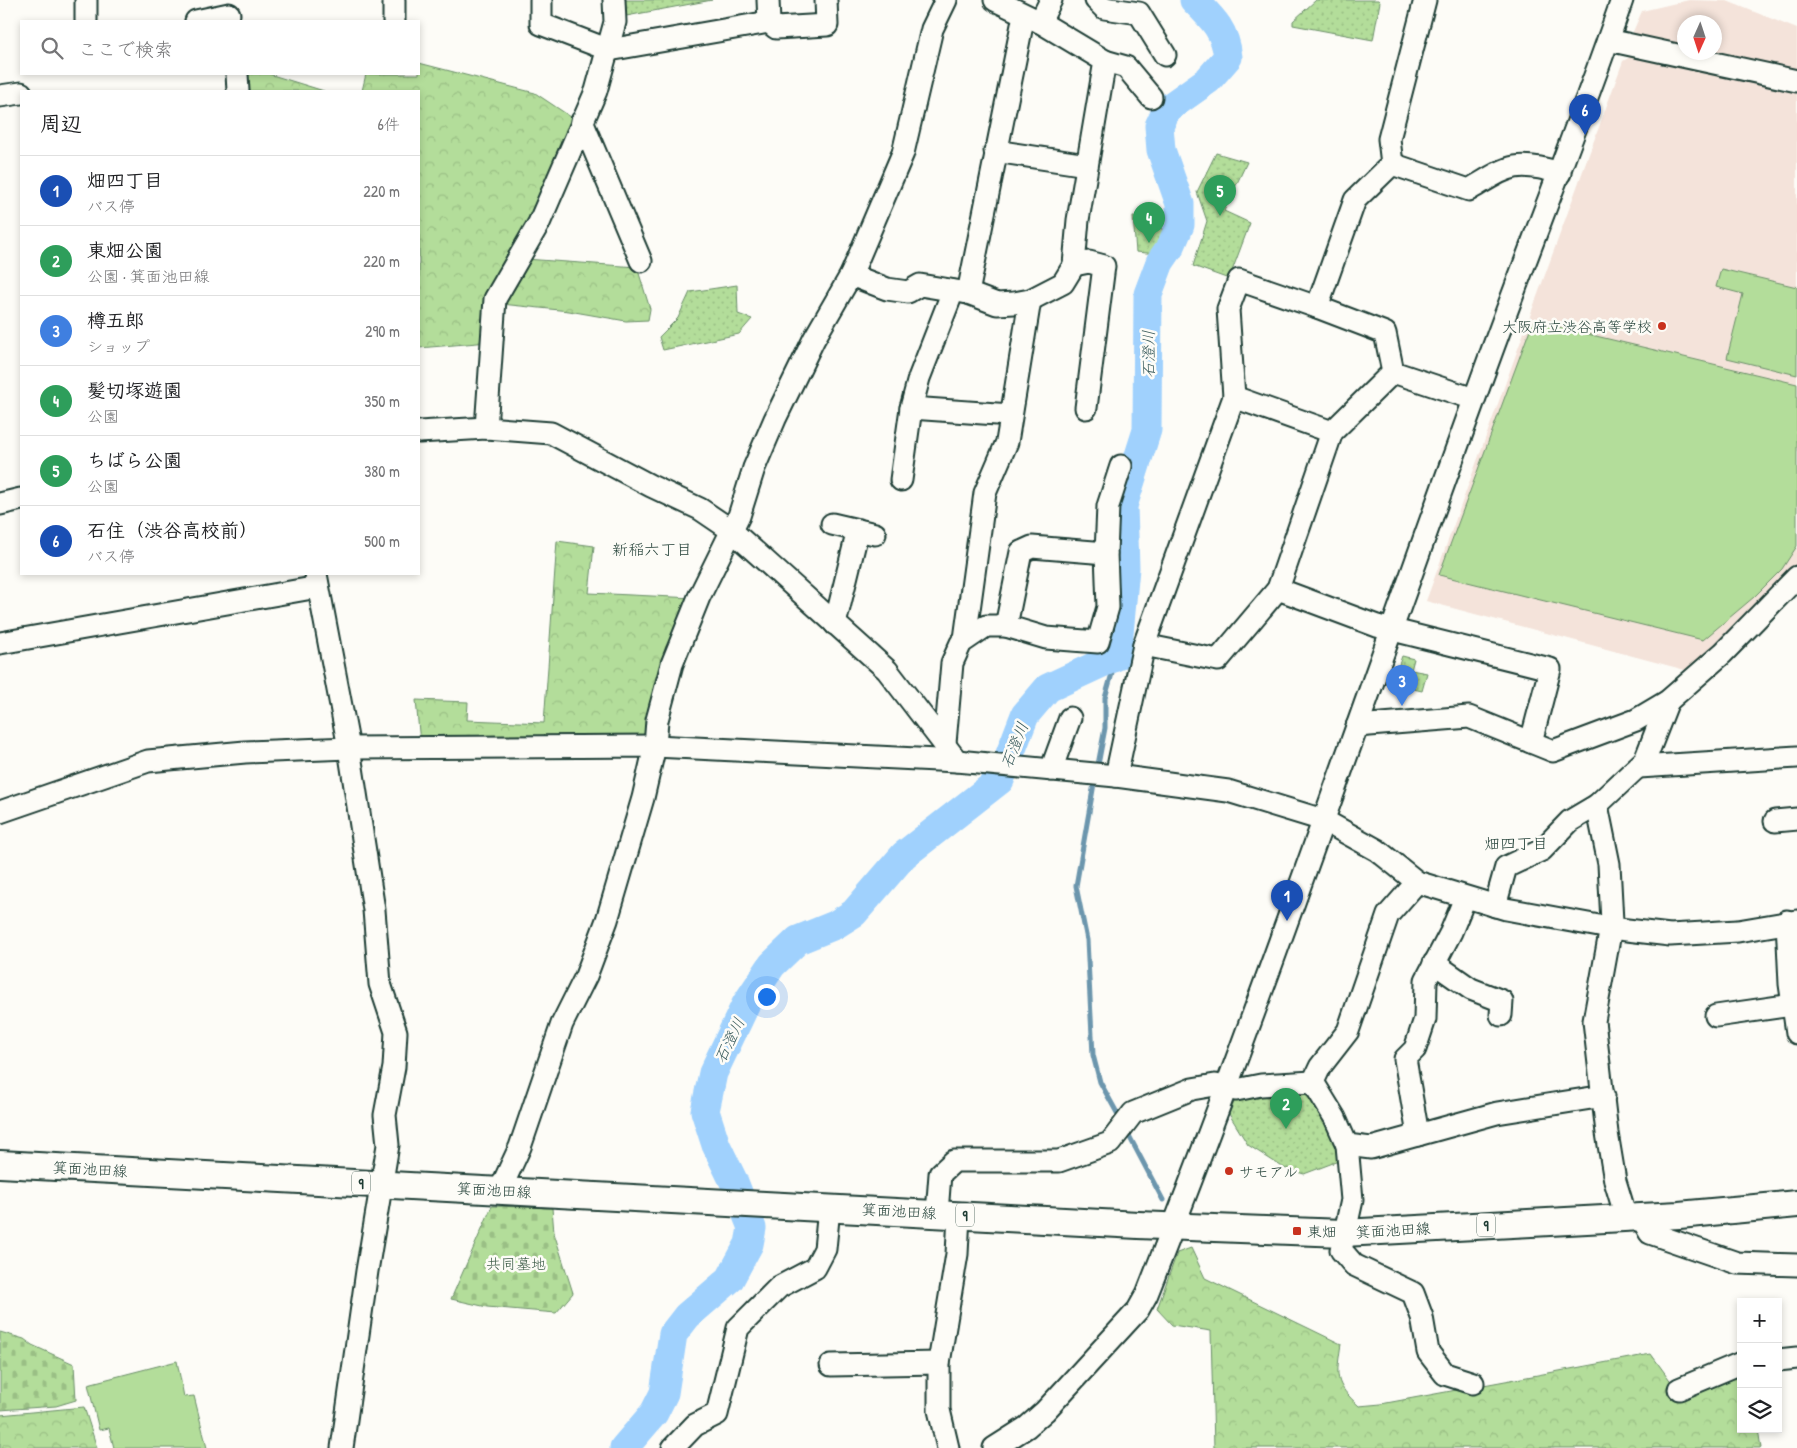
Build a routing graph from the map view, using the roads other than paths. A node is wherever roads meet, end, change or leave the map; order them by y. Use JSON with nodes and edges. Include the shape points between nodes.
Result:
{"nodes":[{"id":1,"x":86,"y":0,"type":"edge"},
{"id":2,"x":394,"y":0,"type":"edge"},
{"id":3,"x":541,"y":0,"type":"edge"},
{"id":4,"x":614,"y":0,"type":"edge"},
{"id":5,"x":768,"y":0,"type":"edge"},
{"id":6,"x":826,"y":0,"type":"edge"},
{"id":7,"x":946,"y":0,"type":"edge"},
{"id":8,"x":995,"y":0,"type":"edge"},
{"id":9,"x":1050,"y":0,"type":"edge"},
{"id":10,"x":1096,"y":0,"type":"edge"},
{"id":11,"x":1425,"y":0,"type":"edge"},
{"id":12,"x":1622,"y":0,"type":"edge"},
{"id":13,"x":230,"y":12,"type":"edge"},
{"id":14,"x":1032,"y":18,"type":"junction"},
{"id":15,"x":86,"y":20,"type":"edge"},
{"id":16,"x":200,"y":20,"type":"edge"},
{"id":17,"x":394,"y":20,"type":"edge"},
{"id":18,"x":769,"y":22,"type":"junction"},
{"id":19,"x":1608,"y":40,"type":"junction"},
{"id":20,"x":609,"y":50,"type":"junction"},
{"id":21,"x":1165,"y":55,"type":"dead end"},
{"id":22,"x":1105,"y":61,"type":"junction"},
{"id":23,"x":237,"y":75,"type":"edge"},
{"id":24,"x":1797,"y":81,"type":"edge"},
{"id":25,"x":238,"y":90,"type":"edge"},
{"id":26,"x":20,"y":93,"type":"edge"},
{"id":27,"x":0,"y":96,"type":"edge"},
{"id":28,"x":1151,"y":97,"type":"dead end"},
{"id":29,"x":582,"y":121,"type":"junction"},
{"id":30,"x":995,"y":151,"type":"junction"},
{"id":31,"x":1392,"y":164,"type":"junction"},
{"id":32,"x":1087,"y":166,"type":"junction"},
{"id":33,"x":1560,"y":173,"type":"junction"},
{"id":34,"x":641,"y":262,"type":"dead end"},
{"id":35,"x":1074,"y":264,"type":"junction"},
{"id":36,"x":851,"y":275,"type":"junction"},
{"id":37,"x":961,"y":292,"type":"junction"},
{"id":38,"x":1030,"y":300,"type":"junction"},
{"id":39,"x":1317,"y":307,"type":"junction"},
{"id":40,"x":1393,"y":372,"type":"junction"},
{"id":41,"x":1234,"y":397,"type":"junction"},
{"id":42,"x":1474,"y":399,"type":"junction"},
{"id":43,"x":911,"y":408,"type":"junction"},
{"id":44,"x":1086,"y":408,"type":"dead end"},
{"id":45,"x":1011,"y":415,"type":"junction"},
{"id":46,"x":486,"y":428,"type":"junction"},
{"id":47,"x":420,"y":432,"type":"edge"},
{"id":48,"x":1332,"y":432,"type":"junction"},
{"id":49,"x":1121,"y":466,"type":"dead end"},
{"id":50,"x":901,"y":480,"type":"dead end"},
{"id":51,"x":20,"y":499,"type":"edge"},
{"id":52,"x":0,"y":504,"type":"edge"},
{"id":53,"x":832,"y":524,"type":"dead end"},
{"id":54,"x":731,"y":530,"type":"junction"},
{"id":55,"x":1106,"y":552,"type":"junction"},
{"id":56,"x":1797,"y":577,"type":"edge"},
{"id":57,"x":317,"y":580,"type":"edge"},
{"id":58,"x":1278,"y":589,"type":"junction"},
{"id":59,"x":835,"y":624,"type":"junction"},
{"id":60,"x":1006,"y":626,"type":"junction"},
{"id":61,"x":1392,"y":630,"type":"junction"},
{"id":62,"x":965,"y":639,"type":"junction"},
{"id":63,"x":0,"y":643,"type":"edge"},
{"id":64,"x":1144,"y":645,"type":"junction"},
{"id":65,"x":1668,"y":701,"type":"junction"},
{"id":66,"x":1070,"y":718,"type":"dead end"},
{"id":67,"x":1357,"y":726,"type":"junction"},
{"id":68,"x":1531,"y":742,"type":"junction"},
{"id":69,"x":945,"y":743,"type":"junction"},
{"id":70,"x":655,"y":746,"type":"junction"},
{"id":71,"x":349,"y":748,"type":"junction"},
{"id":72,"x":1797,"y":757,"type":"edge"},
{"id":73,"x":957,"y":761,"type":"junction"},
{"id":74,"x":1638,"y":767,"type":"junction"},
{"id":75,"x":1050,"y":770,"type":"junction"},
{"id":76,"x":1102,"y":775,"type":"junction"},
{"id":77,"x":1597,"y":805,"type":"junction"},
{"id":78,"x":0,"y":812,"type":"edge"},
{"id":79,"x":1797,"y":819,"type":"edge"},
{"id":80,"x":1323,"y":820,"type":"junction"},
{"id":81,"x":1775,"y":821,"type":"dead end"},
{"id":82,"x":1417,"y":882,"type":"junction"},
{"id":83,"x":1465,"y":898,"type":"junction"},
{"id":84,"x":1495,"y":906,"type":"junction"},
{"id":85,"x":1792,"y":921,"type":"edge"},
{"id":86,"x":1610,"y":928,"type":"junction"},
{"id":87,"x":1434,"y":963,"type":"junction"},
{"id":88,"x":1792,"y":1005,"type":"junction"},
{"id":89,"x":1501,"y":1015,"type":"dead end"},
{"id":90,"x":1716,"y":1016,"type":"dead end"},
{"id":91,"x":1797,"y":1032,"type":"edge"},
{"id":92,"x":1313,"y":1082,"type":"junction"},
{"id":93,"x":1226,"y":1088,"type":"junction"},
{"id":94,"x":1604,"y":1096,"type":"junction"},
{"id":95,"x":1418,"y":1135,"type":"junction"},
{"id":96,"x":1347,"y":1144,"type":"junction"},
{"id":97,"x":0,"y":1164,"type":"edge"},
{"id":98,"x":383,"y":1184,"type":"junction"},
{"id":99,"x":500,"y":1190,"type":"junction"},
{"id":100,"x":1797,"y":1204,"type":"edge"},
{"id":101,"x":829,"y":1208,"type":"junction"},
{"id":102,"x":948,"y":1214,"type":"junction"},
{"id":103,"x":1633,"y":1217,"type":"junction"},
{"id":104,"x":1174,"y":1225,"type":"junction"},
{"id":105,"x":1343,"y":1233,"type":"junction"},
{"id":106,"x":1797,"y":1265,"type":"edge"},
{"id":107,"x":1797,"y":1358,"type":"edge"},
{"id":108,"x":1782,"y":1360,"type":"edge"},
{"id":109,"x":939,"y":1363,"type":"junction"},
{"id":110,"x":831,"y":1365,"type":"dead end"},
{"id":111,"x":1737,"y":1365,"type":"edge"},
{"id":112,"x":1472,"y":1383,"type":"dead end"},
{"id":113,"x":1679,"y":1388,"type":"dead end"},
{"id":114,"x":342,"y":1448,"type":"edge"},
{"id":115,"x":673,"y":1448,"type":"edge"},
{"id":116,"x":948,"y":1448,"type":"edge"},
{"id":117,"x":994,"y":1448,"type":"edge"}],
"edges":[{"from":1,"to":15,"type":"street"},
{"from":2,"to":17,"type":"street"},
{"from":3,"to":20,"type":"street","via":[[541,24]]},
{"from":4,"to":20,"type":"street","via":[[615,22]]},
{"from":5,"to":18,"type":"street"},
{"from":6,"to":18,"type":"street","via":[[827,25],[776,28]]},
{"from":7,"to":36,"type":"street","via":[[932,29],[903,153]]},
{"from":8,"to":14,"type":"street"},
{"from":9,"to":14,"type":"street"},
{"from":10,"to":21,"type":"street","via":[[1104,8],[1139,13]]},
{"from":11,"to":31,"type":"street","via":[[1389,139]]},
{"from":12,"to":19,"type":"street"},
{"from":13,"to":16,"type":"street"},
{"from":14,"to":22,"type":"street"},
{"from":14,"to":30,"type":"street"},
{"from":18,"to":20,"type":"street"},
{"from":19,"to":24,"type":"street"},
{"from":19,"to":33,"type":"street"},
{"from":20,"to":29,"type":"street"},
{"from":22,"to":28,"type":"street","via":[[1126,67]]},
{"from":22,"to":32,"type":"street"},
{"from":23,"to":25,"type":"street"},
{"from":26,"to":27,"type":"street"},
{"from":29,"to":34,"type":"street"},
{"from":29,"to":46,"type":"street","via":[[539,223],[495,299]]},
{"from":30,"to":32,"type":"street"},
{"from":30,"to":37,"type":"street"},
{"from":31,"to":33,"type":"street","via":[[1469,190],[1511,166],[1537,166]]},
{"from":31,"to":39,"type":"street","via":[[1355,200]]},
{"from":32,"to":35,"type":"street"},
{"from":33,"to":42,"type":"street"},
{"from":35,"to":38,"type":"street","via":[[1063,282]]},
{"from":35,"to":44,"type":"street","via":[[1089,262],[1104,266]]},
{"from":36,"to":37,"type":"street","via":[[887,289],[908,292],[920,285]]},
{"from":36,"to":54,"type":"street","via":[[814,339],[775,419]]},
{"from":37,"to":38,"type":"street","via":[[997,304]]},
{"from":37,"to":43,"type":"street","via":[[919,378]]},
{"from":38,"to":45,"type":"street"},
{"from":39,"to":40,"type":"street","via":[[1385,334]]},
{"from":39,"to":41,"type":"street","via":[[1239,280],[1228,310]]},
{"from":40,"to":42,"type":"street"},
{"from":40,"to":48,"type":"street"},
{"from":41,"to":48,"type":"street"},
{"from":41,"to":64,"type":"street"},
{"from":42,"to":61,"type":"street"},
{"from":43,"to":45,"type":"street"},
{"from":43,"to":50,"type":"street"},
{"from":45,"to":62,"type":"street","via":[[1007,442],[985,493]]},
{"from":46,"to":47,"type":"street"},
{"from":46,"to":54,"type":"street","via":[[550,433],[700,509]]},
{"from":48,"to":58,"type":"street"},
{"from":49,"to":55,"type":"street","via":[[1108,506]]},
{"from":51,"to":52,"type":"street"},
{"from":53,"to":59,"type":"street","via":[[866,532]]},
{"from":54,"to":59,"type":"street"},
{"from":54,"to":70,"type":"street","via":[[698,597],[672,664],[657,720]]},
{"from":55,"to":60,"type":"street","via":[[1032,546],[1021,552]]},
{"from":55,"to":60,"type":"street","via":[[1108,607],[1098,642],[1046,638]]},
{"from":56,"to":65,"type":"street","via":[[1723,653]]},
{"from":57,"to":63,"type":"street"},
{"from":57,"to":71,"type":"street"},
{"from":58,"to":61,"type":"street"},
{"from":58,"to":64,"type":"street","via":[[1218,660]]},
{"from":59,"to":69,"type":"street","via":[[887,670]]},
{"from":60,"to":62,"type":"street","via":[[986,626]]},
{"from":61,"to":67,"type":"street"},
{"from":61,"to":68,"type":"street","via":[[1550,669]]},
{"from":62,"to":69,"type":"street","via":[[952,663]]},
{"from":64,"to":76,"type":"street"},
{"from":65,"to":68,"type":"street","via":[[1636,720],[1553,751]]},
{"from":65,"to":74,"type":"street","via":[[1646,760]]},
{"from":66,"to":75,"type":"street"},
{"from":67,"to":68,"type":"street","via":[[1469,717]]},
{"from":67,"to":80,"type":"street"},
{"from":69,"to":73,"type":"street"},
{"from":70,"to":71,"type":"street"},
{"from":70,"to":73,"type":"street"},
{"from":70,"to":99,"type":"street","via":[[607,920],[586,976],[562,1024],[520,1147]]},
{"from":71,"to":78,"type":"street","via":[[245,752],[148,761]]},
{"from":71,"to":98,"type":"street","via":[[374,910],[380,984],[396,1032],[394,1067],[385,1115],[388,1145]]},
{"from":72,"to":74,"type":"street"},
{"from":73,"to":75,"type":"street"},
{"from":74,"to":77,"type":"street"},
{"from":75,"to":76,"type":"street"},
{"from":76,"to":80,"type":"street","via":[[1228,790]]},
{"from":77,"to":84,"type":"street","via":[[1570,821],[1542,850],[1506,867]]},
{"from":77,"to":86,"type":"street","via":[[1609,864]]},
{"from":79,"to":81,"type":"street"},
{"from":80,"to":82,"type":"street","via":[[1377,850]]},
{"from":80,"to":93,"type":"street"},
{"from":82,"to":83,"type":"street"},
{"from":82,"to":92,"type":"street","via":[[1388,915],[1348,1031],[1320,1067]]},
{"from":83,"to":84,"type":"street"},
{"from":83,"to":87,"type":"street"},
{"from":84,"to":86,"type":"street"},
{"from":85,"to":86,"type":"street","via":[[1670,936]]},
{"from":85,"to":88,"type":"street"},
{"from":86,"to":94,"type":"street","via":[[1594,1021]]},
{"from":87,"to":89,"type":"street","via":[[1472,989],[1502,1001]]},
{"from":87,"to":95,"type":"street","via":[[1426,980],[1425,1019],[1414,1050],[1405,1059]]},
{"from":88,"to":90,"type":"street"},
{"from":88,"to":91,"type":"street"},
{"from":92,"to":93,"type":"street","via":[[1236,1090]]},
{"from":92,"to":96,"type":"street"},
{"from":93,"to":102,"type":"street","via":[[1215,1085],[1192,1089],[1133,1113],[1110,1143],[1059,1161],[954,1161],[940,1174]]},
{"from":93,"to":104,"type":"street"},
{"from":94,"to":95,"type":"street","via":[[1496,1112]]},
{"from":94,"to":103,"type":"street","via":[[1615,1181]]},
{"from":95,"to":96,"type":"street","via":[[1371,1148]]},
{"from":96,"to":105,"type":"street","via":[[1352,1200]]},
{"from":97,"to":98,"type":"main road","name":"箕面池田線","number":"9"},
{"from":98,"to":99,"type":"main road","name":"箕面池田線","number":"9"},
{"from":98,"to":114,"type":"street","via":[[367,1270]]},
{"from":99,"to":101,"type":"main road","name":"箕面池田線","number":"9"},
{"from":100,"to":103,"type":"main road","name":"箕面池田線","number":"9"},
{"from":101,"to":102,"type":"main road","name":"箕面池田線","number":"9"},
{"from":101,"to":115,"type":"street","via":[[825,1249],[815,1268],[779,1287],[738,1328],[717,1414],[694,1426]]},
{"from":102,"to":104,"type":"main road","name":"箕面池田線","number":"9"},
{"from":102,"to":109,"type":"street","via":[[957,1254]]},
{"from":103,"to":105,"type":"main road","name":"箕面池田線","number":"9"},
{"from":103,"to":106,"type":"street","via":[[1650,1233],[1737,1263]]},
{"from":104,"to":105,"type":"main road","name":"箕面池田線","number":"9"},
{"from":104,"to":117,"type":"street","via":[[1138,1310],[1045,1411]]},
{"from":105,"to":112,"type":"street","via":[[1341,1250],[1354,1264],[1413,1293],[1422,1316],[1428,1352],[1445,1374]]},
{"from":107,"to":108,"type":"street"},
{"from":109,"to":110,"type":"street"},
{"from":109,"to":116,"type":"street","via":[[939,1410]]},
{"from":111,"to":113,"type":"street"}]}
